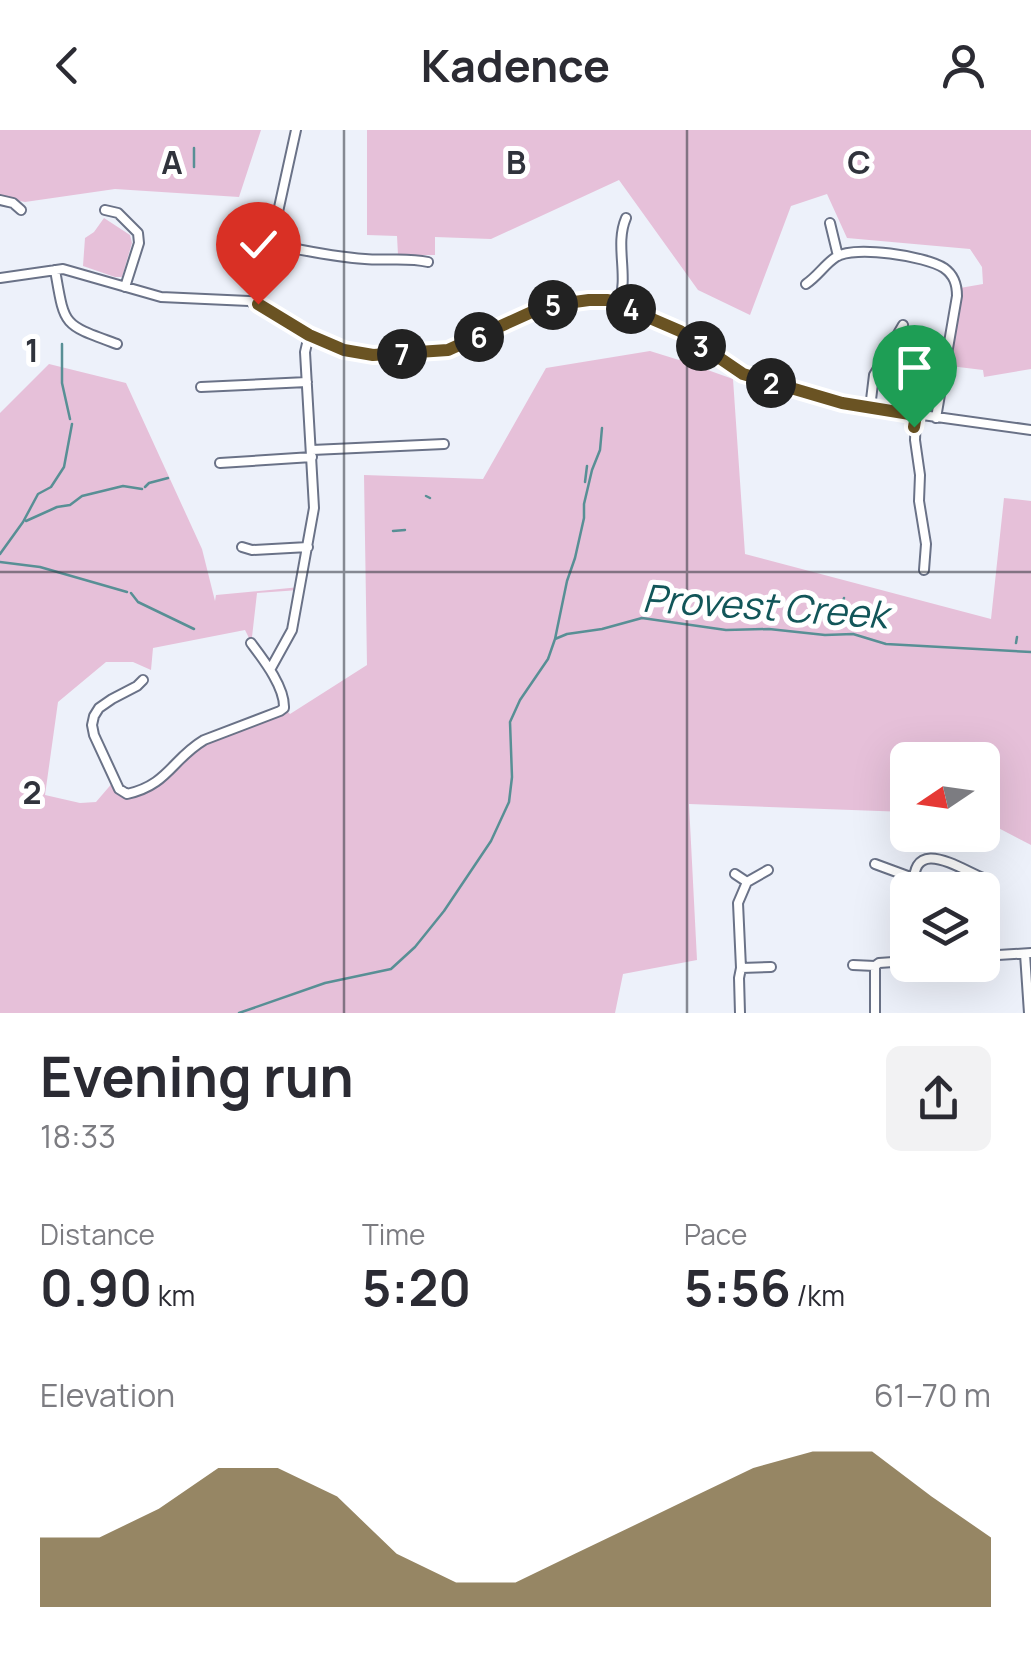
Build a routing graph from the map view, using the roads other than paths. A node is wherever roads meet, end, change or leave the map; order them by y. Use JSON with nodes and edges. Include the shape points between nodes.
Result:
{"nodes":[{"id":1,"x":296,"y":130,"type":"edge"},
{"id":2,"x":0,"y":200,"type":"edge"},
{"id":3,"x":20,"y":210,"type":"dead end"},
{"id":4,"x":105,"y":210,"type":"dead end"},
{"id":5,"x":626,"y":218,"type":"dead end"},
{"id":6,"x":830,"y":223,"type":"dead end"},
{"id":7,"x":271,"y":244,"type":"junction"},
{"id":8,"x":838,"y":256,"type":"junction"},
{"id":9,"x":428,"y":262,"type":"dead end"},
{"id":10,"x":55,"y":270,"type":"junction"},
{"id":11,"x":0,"y":278,"type":"edge"},
{"id":12,"x":806,"y":284,"type":"dead end"},
{"id":13,"x":125,"y":288,"type":"junction"},
{"id":14,"x":258,"y":304,"type":"junction"},
{"id":15,"x":618,"y":304,"type":"junction"},
{"id":16,"x":903,"y":325,"type":"dead end"},
{"id":17,"x":309,"y":335,"type":"junction"},
{"id":18,"x":117,"y":344,"type":"dead end"},
{"id":19,"x":307,"y":382,"type":"junction"},
{"id":20,"x":200,"y":387,"type":"dead end"},
{"id":21,"x":870,"y":408,"type":"junction"},
{"id":22,"x":916,"y":415,"type":"junction"},
{"id":23,"x":936,"y":418,"type":"junction"},
{"id":24,"x":1031,"y":430,"type":"edge"},
{"id":25,"x":444,"y":444,"type":"dead end"},
{"id":26,"x":312,"y":453,"type":"junction"},
{"id":27,"x":220,"y":463,"type":"dead end"},
{"id":28,"x":242,"y":547,"type":"dead end"},
{"id":29,"x":308,"y":547,"type":"junction"},
{"id":30,"x":924,"y":570,"type":"dead end"},
{"id":31,"x":251,"y":643,"type":"dead end"},
{"id":32,"x":271,"y":668,"type":"junction"},
{"id":33,"x":143,"y":680,"type":"dead end"},
{"id":34,"x":874,"y":864,"type":"dead end"},
{"id":35,"x":768,"y":870,"type":"dead end"},
{"id":36,"x":896,"y":872,"type":"edge"},
{"id":37,"x":915,"y":872,"type":"edge"},
{"id":38,"x":969,"y":872,"type":"edge"},
{"id":39,"x":735,"y":874,"type":"dead end"},
{"id":40,"x":747,"y":882,"type":"junction"},
{"id":41,"x":1028,"y":954,"type":"edge"},
{"id":42,"x":1000,"y":955,"type":"edge"},
{"id":43,"x":890,"y":962,"type":"edge"},
{"id":44,"x":853,"y":966,"type":"dead end"},
{"id":45,"x":875,"y":966,"type":"junction"},
{"id":46,"x":772,"y":967,"type":"dead end"},
{"id":47,"x":741,"y":968,"type":"junction"},
{"id":48,"x":740,"y":1013,"type":"edge"},
{"id":49,"x":875,"y":1013,"type":"edge"},
{"id":50,"x":1029,"y":1013,"type":"edge"}],
"edges":[{"from":1,"to":7,"type":"street"},
{"from":2,"to":3,"type":"street"},
{"from":4,"to":13,"type":"street","via":[[118,212],[138,232]]},
{"from":5,"to":15,"type":"street"},
{"from":6,"to":8,"type":"street"},
{"from":7,"to":9,"type":"street"},
{"from":7,"to":14,"type":"street"},
{"from":8,"to":12,"type":"street"},
{"from":8,"to":23,"type":"street","via":[[901,254],[936,264],[954,280],[957,296]]},
{"from":10,"to":11,"type":"street"},
{"from":10,"to":13,"type":"street"},
{"from":10,"to":18,"type":"street","via":[[69,322]]},
{"from":13,"to":14,"type":"street"},
{"from":14,"to":17,"type":"street"},
{"from":15,"to":17,"type":"street","via":[[545,306],[438,352],[364,355]]},
{"from":15,"to":21,"type":"street","via":[[680,331],[743,374]]},
{"from":16,"to":21,"type":"street","via":[[874,375]]},
{"from":17,"to":19,"type":"street"},
{"from":19,"to":20,"type":"street"},
{"from":19,"to":26,"type":"street"},
{"from":21,"to":22,"type":"street"},
{"from":22,"to":23,"type":"street"},
{"from":22,"to":30,"type":"street"},
{"from":23,"to":24,"type":"street"},
{"from":25,"to":26,"type":"street"},
{"from":26,"to":27,"type":"street"},
{"from":26,"to":29,"type":"street"},
{"from":28,"to":29,"type":"street"},
{"from":29,"to":32,"type":"street","via":[[292,630]]},
{"from":31,"to":32,"type":"street"},
{"from":32,"to":33,"type":"street","via":[[284,708],[204,740],[162,780],[127,794],[118,790],[92,725],[99,708]]},
{"from":34,"to":36,"type":"street"},
{"from":35,"to":40,"type":"street"},
{"from":37,"to":38,"type":"street","via":[[928,857]]},
{"from":39,"to":40,"type":"street"},
{"from":40,"to":47,"type":"street","via":[[738,904]]},
{"from":41,"to":42,"type":"street"},
{"from":41,"to":50,"type":"street"},
{"from":43,"to":45,"type":"street"},
{"from":44,"to":45,"type":"street"},
{"from":45,"to":49,"type":"street"},
{"from":46,"to":47,"type":"street"},
{"from":47,"to":48,"type":"street"}]}
